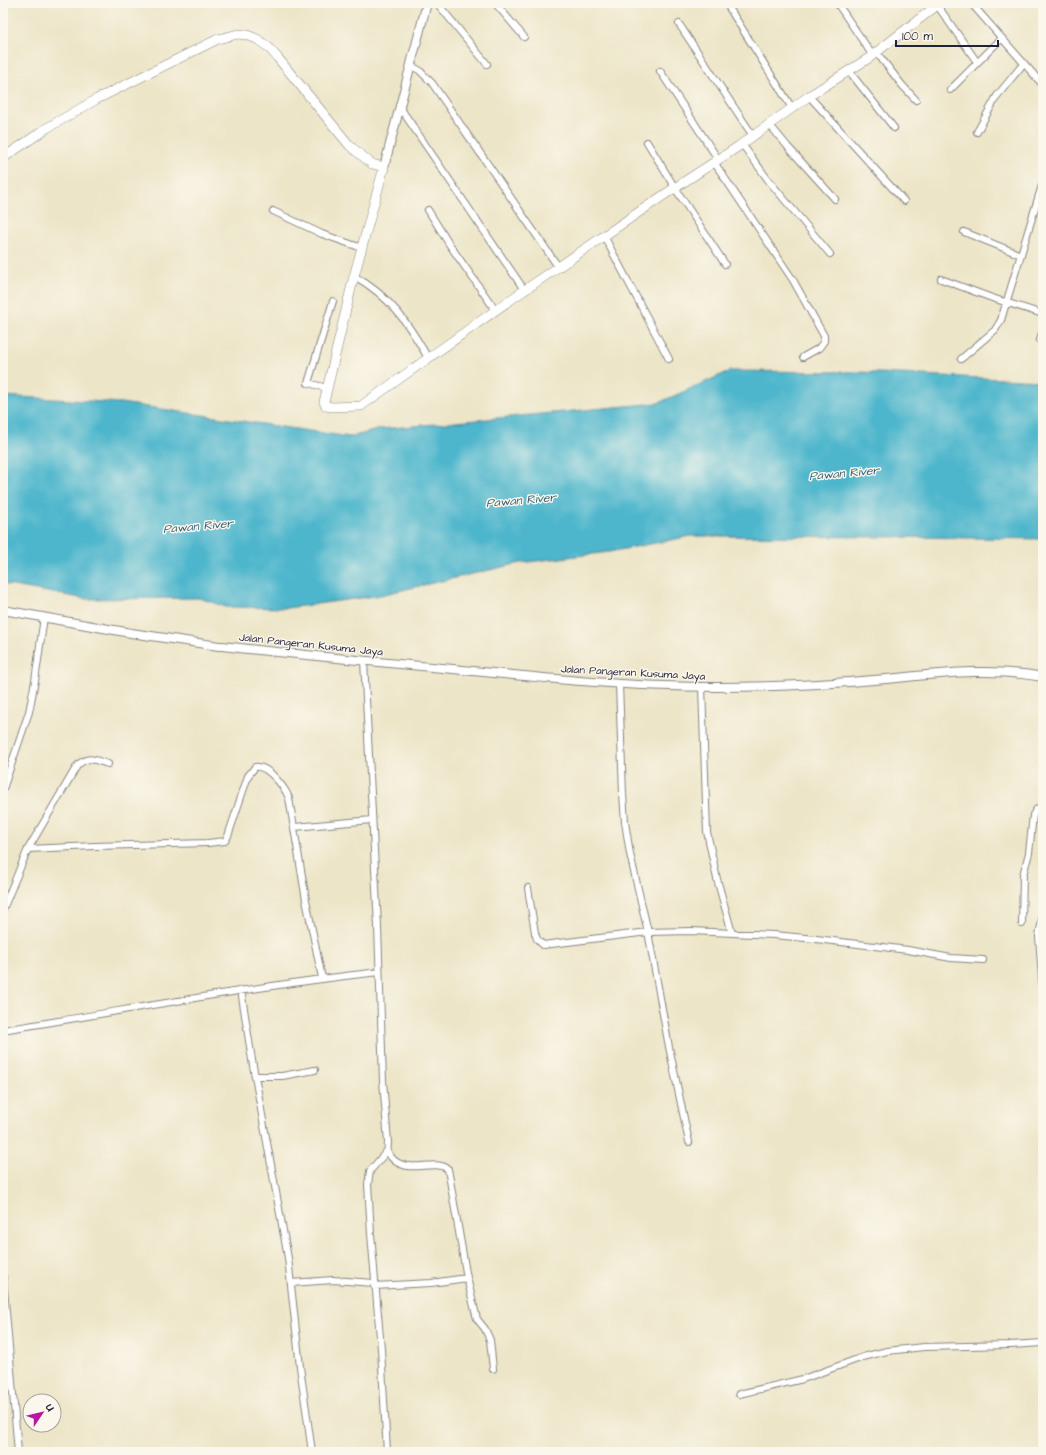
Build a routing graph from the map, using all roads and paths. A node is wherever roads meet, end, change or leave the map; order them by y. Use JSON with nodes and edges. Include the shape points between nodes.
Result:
{"nodes":[{"id":1,"x":428,"y":3,"type":"edge"},
{"id":2,"x":437,"y":3,"type":"edge"},
{"id":3,"x":495,"y":3,"type":"edge"},
{"id":4,"x":726,"y":3,"type":"edge"},
{"id":5,"x":838,"y":3,"type":"edge"},
{"id":6,"x":971,"y":3,"type":"edge"},
{"id":7,"x":938,"y":4,"type":"edge"},
{"id":8,"x":679,"y":24,"type":"dead end"},
{"id":9,"x":524,"y":37,"type":"dead end"},
{"id":10,"x":1002,"y":38,"type":"junction"},
{"id":11,"x":875,"y":54,"type":"junction"},
{"id":12,"x":977,"y":62,"type":"junction"},
{"id":13,"x":487,"y":64,"type":"dead end"},
{"id":14,"x":1024,"y":64,"type":"junction"},
{"id":15,"x":411,"y":66,"type":"junction"},
{"id":16,"x":660,"y":71,"type":"dead end"},
{"id":17,"x":849,"y":71,"type":"junction"},
{"id":18,"x":1043,"y":85,"type":"edge"},
{"id":19,"x":950,"y":90,"type":"dead end"},
{"id":20,"x":809,"y":96,"type":"junction"},
{"id":21,"x":916,"y":100,"type":"dead end"},
{"id":22,"x":399,"y":106,"type":"junction"},
{"id":23,"x":792,"y":108,"type":"junction"},
{"id":24,"x":770,"y":124,"type":"junction"},
{"id":25,"x":894,"y":128,"type":"dead end"},
{"id":26,"x":977,"y":132,"type":"dead end"},
{"id":27,"x":753,"y":136,"type":"junction"},
{"id":28,"x":648,"y":142,"type":"dead end"},
{"id":29,"x":742,"y":144,"type":"junction"},
{"id":30,"x":3,"y":158,"type":"edge"},
{"id":31,"x":716,"y":161,"type":"junction"},
{"id":32,"x":384,"y":168,"type":"junction"},
{"id":33,"x":1043,"y":182,"type":"edge"},
{"id":34,"x":675,"y":188,"type":"junction"},
{"id":35,"x":836,"y":199,"type":"dead end"},
{"id":36,"x":904,"y":201,"type":"dead end"},
{"id":37,"x":428,"y":210,"type":"dead end"},
{"id":38,"x":272,"y":211,"type":"dead end"},
{"id":39,"x":964,"y":232,"type":"dead end"},
{"id":40,"x":604,"y":236,"type":"junction"},
{"id":41,"x":356,"y":247,"type":"junction"},
{"id":42,"x":830,"y":254,"type":"dead end"},
{"id":43,"x":1021,"y":255,"type":"junction"},
{"id":44,"x":725,"y":264,"type":"dead end"},
{"id":45,"x":559,"y":268,"type":"junction"},
{"id":46,"x":354,"y":276,"type":"junction"},
{"id":47,"x":941,"y":279,"type":"dead end"},
{"id":48,"x":525,"y":291,"type":"junction"},
{"id":49,"x":333,"y":301,"type":"dead end"},
{"id":50,"x":1006,"y":302,"type":"junction"},
{"id":51,"x":496,"y":310,"type":"junction"},
{"id":52,"x":1043,"y":314,"type":"edge"},
{"id":53,"x":1043,"y":330,"type":"edge"},
{"id":54,"x":1040,"y":340,"type":"dead end"},
{"id":55,"x":803,"y":357,"type":"dead end"},
{"id":56,"x":428,"y":358,"type":"junction"},
{"id":57,"x":669,"y":359,"type":"dead end"},
{"id":58,"x":961,"y":359,"type":"dead end"},
{"id":59,"x":327,"y":388,"type":"junction"},
{"id":60,"x":3,"y":610,"type":"edge"},
{"id":61,"x":44,"y":618,"type":"junction"},
{"id":62,"x":364,"y":661,"type":"junction"},
{"id":63,"x":1043,"y":677,"type":"edge"},
{"id":64,"x":619,"y":684,"type":"junction"},
{"id":65,"x":702,"y":687,"type":"junction"},
{"id":66,"x":108,"y":764,"type":"dead end"},
{"id":67,"x":3,"y":789,"type":"edge"},
{"id":68,"x":1043,"y":806,"type":"edge"},
{"id":69,"x":372,"y":820,"type":"junction"},
{"id":70,"x":295,"y":827,"type":"junction"},
{"id":71,"x":28,"y":850,"type":"junction"},
{"id":72,"x":528,"y":888,"type":"dead end"},
{"id":73,"x":3,"y":909,"type":"edge"},
{"id":74,"x":1043,"y":914,"type":"edge"},
{"id":75,"x":1022,"y":924,"type":"dead end"},
{"id":76,"x":648,"y":932,"type":"junction"},
{"id":77,"x":732,"y":933,"type":"junction"},
{"id":78,"x":983,"y":960,"type":"dead end"},
{"id":79,"x":379,"y":972,"type":"junction"},
{"id":80,"x":322,"y":978,"type":"junction"},
{"id":81,"x":241,"y":990,"type":"junction"},
{"id":82,"x":1043,"y":994,"type":"edge"},
{"id":83,"x":3,"y":1030,"type":"edge"},
{"id":84,"x":316,"y":1070,"type":"dead end"},
{"id":85,"x":254,"y":1076,"type":"junction"},
{"id":86,"x":689,"y":1142,"type":"dead end"},
{"id":87,"x":387,"y":1151,"type":"junction"},
{"id":88,"x":3,"y":1277,"type":"edge"},
{"id":89,"x":467,"y":1278,"type":"junction"},
{"id":90,"x":291,"y":1283,"type":"junction"},
{"id":91,"x":374,"y":1285,"type":"junction"},
{"id":92,"x":1043,"y":1343,"type":"edge"},
{"id":93,"x":493,"y":1369,"type":"dead end"},
{"id":94,"x":739,"y":1394,"type":"dead end"},
{"id":95,"x":18,"y":1452,"type":"edge"},
{"id":96,"x":312,"y":1452,"type":"edge"},
{"id":97,"x":387,"y":1452,"type":"edge"}],
"edges":[{"from":1,"to":15,"type":"street"},
{"from":2,"to":13,"type":"street"},
{"from":3,"to":9,"type":"street"},
{"from":4,"to":23,"type":"street"},
{"from":5,"to":11,"type":"street"},
{"from":6,"to":10,"type":"street"},
{"from":7,"to":11,"type":"main road"},
{"from":7,"to":12,"type":"street"},
{"from":8,"to":27,"type":"street"},
{"from":10,"to":12,"type":"street"},
{"from":10,"to":14,"type":"street"},
{"from":11,"to":17,"type":"main road"},
{"from":11,"to":21,"type":"street"},
{"from":12,"to":19,"type":"street"},
{"from":14,"to":18,"type":"street"},
{"from":14,"to":26,"type":"street","via":[[997,96]]},
{"from":15,"to":22,"type":"street"},
{"from":15,"to":45,"type":"street","via":[[432,83]]},
{"from":16,"to":31,"type":"street"},
{"from":17,"to":20,"type":"main road"},
{"from":17,"to":25,"type":"street"},
{"from":20,"to":23,"type":"main road"},
{"from":20,"to":36,"type":"street"},
{"from":22,"to":32,"type":"street"},
{"from":22,"to":48,"type":"street"},
{"from":23,"to":24,"type":"main road"},
{"from":24,"to":27,"type":"main road"},
{"from":24,"to":35,"type":"street"},
{"from":27,"to":29,"type":"main road"},
{"from":28,"to":34,"type":"street"},
{"from":29,"to":31,"type":"main road"},
{"from":29,"to":42,"type":"street","via":[[769,181]]},
{"from":30,"to":32,"type":"main road","via":[[103,96],[218,39],[238,34],[257,39],[268,47],[350,146],[372,164]]},
{"from":31,"to":34,"type":"main road"},
{"from":31,"to":55,"type":"street","via":[[793,280],[824,336],[822,345]]},
{"from":32,"to":41,"type":"main road"},
{"from":33,"to":43,"type":"street"},
{"from":34,"to":40,"type":"main road"},
{"from":34,"to":44,"type":"street"},
{"from":37,"to":51,"type":"street"},
{"from":38,"to":41,"type":"street"},
{"from":39,"to":43,"type":"street"},
{"from":40,"to":45,"type":"main road"},
{"from":40,"to":57,"type":"street"},
{"from":41,"to":46,"type":"main road"},
{"from":43,"to":50,"type":"street"},
{"from":45,"to":48,"type":"main road"},
{"from":46,"to":56,"type":"street","via":[[400,313]]},
{"from":46,"to":59,"type":"main road"},
{"from":47,"to":50,"type":"street"},
{"from":48,"to":51,"type":"main road"},
{"from":49,"to":59,"type":"street","via":[[309,384]]},
{"from":50,"to":52,"type":"street"},
{"from":50,"to":58,"type":"street","via":[[995,330]]},
{"from":51,"to":56,"type":"main road"},
{"from":53,"to":54,"type":"street"},
{"from":56,"to":59,"type":"main road","via":[[361,406],[327,407],[324,402]]},
{"from":60,"to":61,"type":"street","name":"Jalan Pangeran Kusuma Jaya"},
{"from":61,"to":62,"type":"street","name":"Jalan Pangeran Kusuma Jaya","via":[[221,646]]},
{"from":61,"to":67,"type":"street","via":[[29,712]]},
{"from":62,"to":64,"type":"street","name":"Jalan Pangeran Kusuma Jaya"},
{"from":62,"to":69,"type":"street"},
{"from":63,"to":65,"type":"street","name":"Jalan Pangeran Kusuma Jaya","via":[[972,672],[816,684]]},
{"from":64,"to":65,"type":"street","name":"Jalan Pangeran Kusuma Jaya"},
{"from":64,"to":76,"type":"street","via":[[625,822]]},
{"from":65,"to":77,"type":"street","via":[[707,832]]},
{"from":66,"to":71,"type":"street","via":[[90,759],[82,761],[77,766]]},
{"from":68,"to":75,"type":"street","via":[[1033,815],[1029,853],[1023,875]]},
{"from":69,"to":70,"type":"street"},
{"from":69,"to":79,"type":"street"},
{"from":70,"to":71,"type":"street","via":[[287,791],[268,772],[257,766],[248,776],[228,836],[224,841]]},
{"from":70,"to":80,"type":"street","via":[[306,900]]},
{"from":71,"to":73,"type":"street"},
{"from":72,"to":76,"type":"street","via":[[535,933],[543,945]]},
{"from":74,"to":82,"type":"street","via":[[1039,936]]},
{"from":76,"to":77,"type":"street"},
{"from":76,"to":86,"type":"street"},
{"from":77,"to":78,"type":"street","via":[[774,935]]},
{"from":79,"to":80,"type":"street"},
{"from":79,"to":87,"type":"street"},
{"from":80,"to":81,"type":"street"},
{"from":81,"to":83,"type":"street"},
{"from":81,"to":85,"type":"street"},
{"from":84,"to":85,"type":"street","via":[[282,1076]]},
{"from":85,"to":90,"type":"street"},
{"from":87,"to":89,"type":"street","via":[[400,1164],[440,1166],[448,1170]]},
{"from":87,"to":91,"type":"street","via":[[373,1167],[369,1177]]},
{"from":88,"to":95,"type":"street"},
{"from":89,"to":91,"type":"street","via":[[431,1283]]},
{"from":89,"to":93,"type":"street","via":[[477,1319],[490,1340]]},
{"from":90,"to":91,"type":"street","via":[[333,1280]]},
{"from":90,"to":96,"type":"street"},
{"from":91,"to":97,"type":"street","via":[[381,1349]]},
{"from":92,"to":94,"type":"street","via":[[924,1346],[887,1351],[803,1379]]}]}
